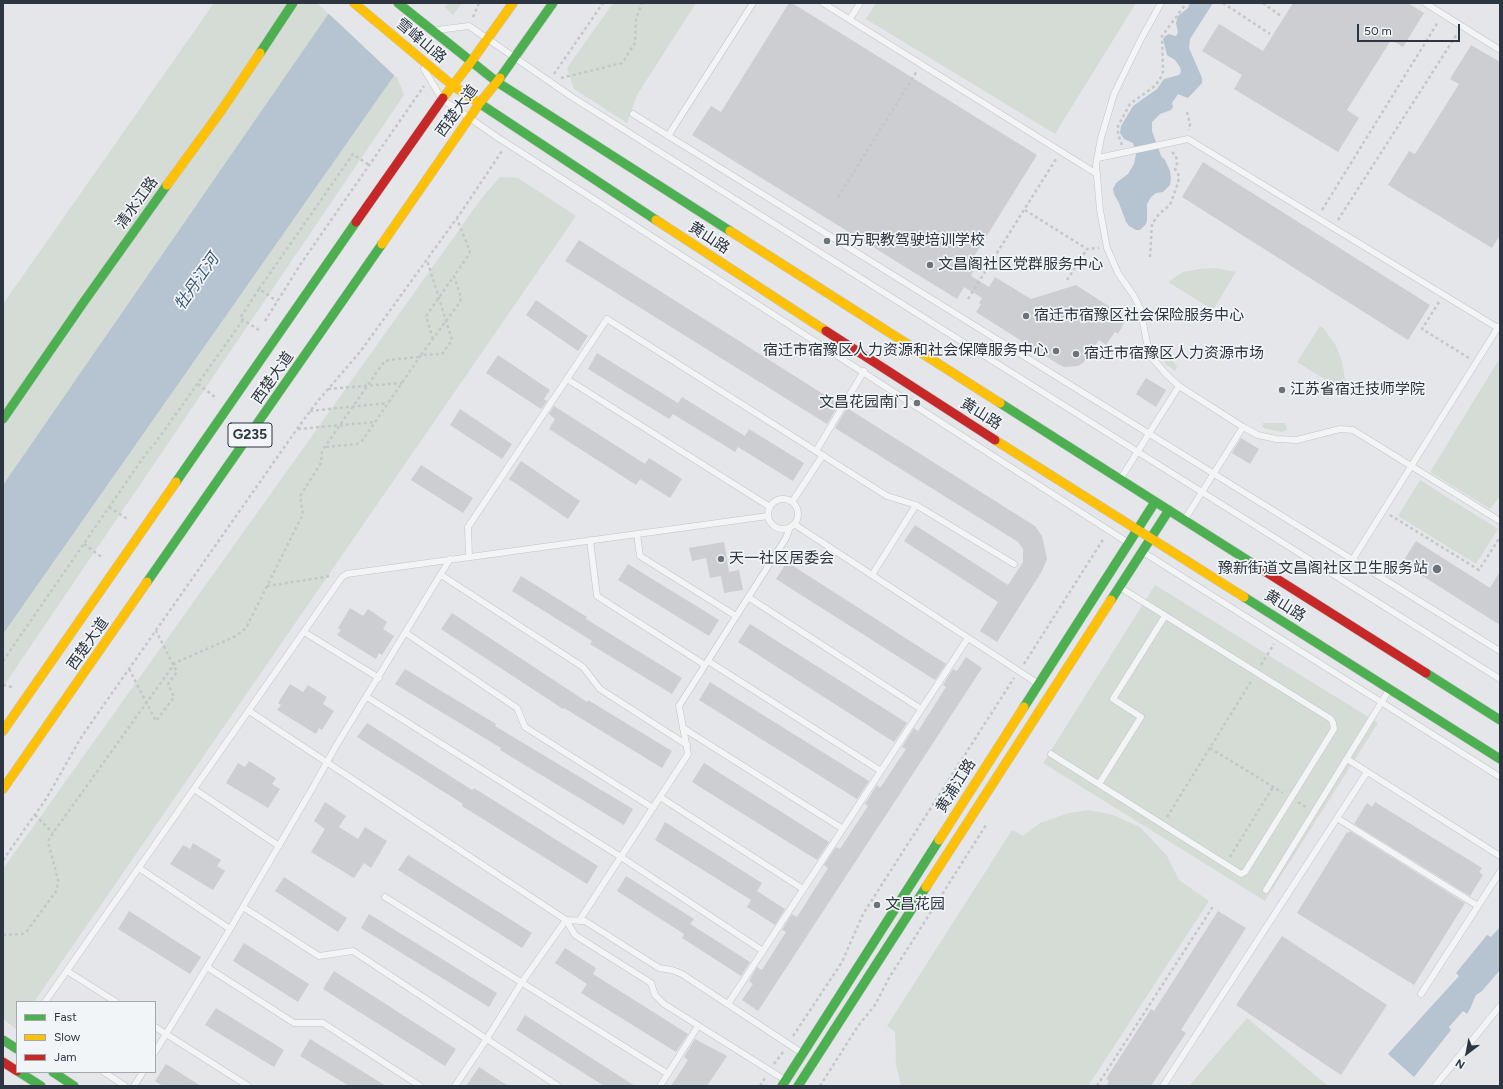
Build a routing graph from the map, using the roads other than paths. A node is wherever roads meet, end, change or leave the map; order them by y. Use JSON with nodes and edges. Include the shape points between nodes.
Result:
{"nodes":[{"id":1,"x":293,"y":3,"type":"edge"},
{"id":2,"x":354,"y":3,"type":"edge"},
{"id":3,"x":398,"y":3,"type":"edge"},
{"id":4,"x":512,"y":3,"type":"edge"},
{"id":5,"x":553,"y":3,"type":"edge"},
{"id":6,"x":753,"y":3,"type":"edge"},
{"id":7,"x":823,"y":3,"type":"edge"},
{"id":8,"x":860,"y":3,"type":"edge"},
{"id":9,"x":1161,"y":3,"type":"edge"},
{"id":10,"x":1425,"y":3,"type":"edge"},
{"id":11,"x":850,"y":20,"type":"junction"},
{"id":12,"x":431,"y":30,"type":"junction"},
{"id":13,"x":487,"y":39,"type":"junction"},
{"id":14,"x":1500,"y":50,"type":"edge"},
{"id":15,"x":415,"y":56,"type":"junction"},
{"id":16,"x":514,"y":58,"type":"junction"},
{"id":17,"x":471,"y":62,"type":"junction"},
{"id":18,"x":497,"y":82,"type":"junction"},
{"id":19,"x":452,"y":85,"type":"junction"},
{"id":20,"x":442,"y":99,"type":"junction"},
{"id":21,"x":479,"y":104,"type":"junction"},
{"id":22,"x":633,"y":114,"type":"dead end"},
{"id":23,"x":469,"y":118,"type":"junction"},
{"id":24,"x":668,"y":136,"type":"junction"},
{"id":25,"x":1098,"y":158,"type":"junction"},
{"id":26,"x":1097,"y":174,"type":"junction"},
{"id":27,"x":1499,"y":326,"type":"edge"},
{"id":28,"x":870,"y":361,"type":"junction"},
{"id":29,"x":863,"y":373,"type":"junction"},
{"id":30,"x":568,"y":379,"type":"junction"},
{"id":31,"x":1179,"y":386,"type":"junction"},
{"id":32,"x":3,"y":419,"type":"edge"},
{"id":33,"x":1243,"y":427,"type":"junction"},
{"id":34,"x":1149,"y":434,"type":"junction"},
{"id":35,"x":816,"y":451,"type":"junction"},
{"id":36,"x":1138,"y":451,"type":"junction"},
{"id":37,"x":823,"y":456,"type":"junction"},
{"id":38,"x":1411,"y":466,"type":"junction"},
{"id":39,"x":1214,"y":473,"type":"junction"},
{"id":40,"x":1120,"y":480,"type":"junction"},
{"id":41,"x":1202,"y":492,"type":"junction"},
{"id":42,"x":792,"y":502,"type":"junction"},
{"id":43,"x":1155,"y":502,"type":"junction"},
{"id":44,"x":916,"y":505,"type":"junction"},
{"id":45,"x":770,"y":506,"type":"junction"},
{"id":46,"x":1168,"y":510,"type":"junction"},
{"id":47,"x":768,"y":516,"type":"junction"},
{"id":48,"x":1184,"y":520,"type":"junction"},
{"id":49,"x":1500,"y":521,"type":"edge"},
{"id":50,"x":792,"y":526,"type":"junction"},
{"id":51,"x":1137,"y":529,"type":"junction"},
{"id":52,"x":637,"y":534,"type":"junction"},
{"id":53,"x":1150,"y":538,"type":"junction"},
{"id":54,"x":590,"y":540,"type":"junction"},
{"id":55,"x":1135,"y":547,"type":"junction"},
{"id":56,"x":469,"y":557,"type":"junction"},
{"id":57,"x":1353,"y":559,"type":"junction"},
{"id":58,"x":450,"y":560,"type":"junction"},
{"id":59,"x":1014,"y":564,"type":"dead end"},
{"id":60,"x":441,"y":575,"type":"junction"},
{"id":61,"x":872,"y":575,"type":"junction"},
{"id":62,"x":1112,"y":582,"type":"junction"},
{"id":63,"x":748,"y":597,"type":"junction"},
{"id":64,"x":736,"y":616,"type":"junction"},
{"id":65,"x":1165,"y":616,"type":"junction"},
{"id":66,"x":304,"y":632,"type":"junction"},
{"id":67,"x":406,"y":633,"type":"junction"},
{"id":68,"x":968,"y":638,"type":"junction"},
{"id":69,"x":1500,"y":651,"type":"edge"},
{"id":70,"x":706,"y":663,"type":"junction"},
{"id":71,"x":379,"y":678,"type":"junction"},
{"id":72,"x":1500,"y":679,"type":"edge"},
{"id":73,"x":1038,"y":684,"type":"junction"},
{"id":74,"x":1390,"y":689,"type":"junction"},
{"id":75,"x":367,"y":697,"type":"junction"},
{"id":76,"x":1382,"y":703,"type":"junction"},
{"id":77,"x":921,"y":709,"type":"junction"},
{"id":78,"x":248,"y":711,"type":"junction"},
{"id":79,"x":1500,"y":720,"type":"edge"},
{"id":80,"x":683,"y":728,"type":"junction"},
{"id":81,"x":3,"y":731,"type":"edge"},
{"id":82,"x":687,"y":745,"type":"junction"},
{"id":83,"x":1051,"y":754,"type":"dead end"},
{"id":84,"x":1347,"y":759,"type":"junction"},
{"id":85,"x":1500,"y":759,"type":"edge"},
{"id":86,"x":328,"y":763,"type":"junction"},
{"id":87,"x":880,"y":771,"type":"junction"},
{"id":88,"x":1367,"y":772,"type":"junction"},
{"id":89,"x":1500,"y":777,"type":"edge"},
{"id":90,"x":1099,"y":784,"type":"junction"},
{"id":91,"x":3,"y":789,"type":"edge"},
{"id":92,"x":194,"y":789,"type":"junction"},
{"id":93,"x":660,"y":797,"type":"junction"},
{"id":94,"x":653,"y":808,"type":"junction"},
{"id":95,"x":1337,"y":818,"type":"junction"},
{"id":96,"x":843,"y":829,"type":"junction"},
{"id":97,"x":279,"y":846,"type":"junction"},
{"id":98,"x":1500,"y":856,"type":"edge"},
{"id":99,"x":621,"y":857,"type":"junction"},
{"id":100,"x":139,"y":868,"type":"junction"},
{"id":101,"x":1500,"y":872,"type":"edge"},
{"id":102,"x":803,"y":889,"type":"junction"},
{"id":103,"x":1266,"y":890,"type":"dead end"},
{"id":104,"x":385,"y":897,"type":"dead end"},
{"id":105,"x":1478,"y":906,"type":"junction"},
{"id":106,"x":243,"y":907,"type":"junction"},
{"id":107,"x":566,"y":920,"type":"junction"},
{"id":108,"x":579,"y":921,"type":"junction"},
{"id":109,"x":230,"y":929,"type":"junction"},
{"id":110,"x":763,"y":951,"type":"junction"},
{"id":111,"x":207,"y":968,"type":"junction"},
{"id":112,"x":67,"y":971,"type":"junction"},
{"id":113,"x":522,"y":982,"type":"junction"},
{"id":114,"x":1421,"y":994,"type":"dead end"},
{"id":115,"x":46,"y":1001,"type":"edge"},
{"id":116,"x":114,"y":1001,"type":"edge"},
{"id":117,"x":728,"y":1004,"type":"junction"},
{"id":118,"x":1500,"y":1006,"type":"edge"},
{"id":119,"x":698,"y":1026,"type":"junction"},
{"id":120,"x":156,"y":1028,"type":"edge"},
{"id":121,"x":166,"y":1034,"type":"junction"},
{"id":122,"x":3,"y":1040,"type":"edge"},
{"id":123,"x":486,"y":1040,"type":"junction"},
{"id":124,"x":16,"y":1048,"type":"edge"},
{"id":125,"x":156,"y":1050,"type":"edge"},
{"id":126,"x":803,"y":1053,"type":"junction"},
{"id":127,"x":3,"y":1062,"type":"edge"},
{"id":128,"x":16,"y":1070,"type":"edge"},
{"id":129,"x":21,"y":1073,"type":"edge"},
{"id":130,"x":54,"y":1073,"type":"edge"},
{"id":131,"x":106,"y":1073,"type":"edge"},
{"id":132,"x":141,"y":1073,"type":"edge"},
{"id":133,"x":668,"y":1074,"type":"junction"},
{"id":134,"x":784,"y":1083,"type":"edge"},
{"id":135,"x":41,"y":1086,"type":"edge"},
{"id":136,"x":74,"y":1086,"type":"edge"},
{"id":137,"x":125,"y":1086,"type":"edge"},
{"id":138,"x":134,"y":1086,"type":"edge"},
{"id":139,"x":248,"y":1086,"type":"edge"},
{"id":140,"x":420,"y":1086,"type":"edge"},
{"id":141,"x":455,"y":1086,"type":"edge"},
{"id":142,"x":558,"y":1086,"type":"edge"},
{"id":143,"x":660,"y":1086,"type":"edge"},
{"id":144,"x":798,"y":1086,"type":"edge"},
{"id":145,"x":1163,"y":1086,"type":"edge"},
{"id":146,"x":1435,"y":1086,"type":"edge"}],
"edges":[{"from":1,"to":32,"type":"main road","name":"清水江路","via":[[221,111]]},
{"from":2,"to":15,"type":"main road","name":"雪峰山路"},
{"from":3,"to":12,"type":"main road","name":"雪峰山路"},
{"from":4,"to":13,"type":"main road","name":"西楚大道"},
{"from":5,"to":16,"type":"main road","name":"西楚大道"},
{"from":6,"to":24,"type":"lane"},
{"from":7,"to":11,"type":"lane"},
{"from":8,"to":11,"type":"lane"},
{"from":9,"to":25,"type":"lane","via":[[1114,94]]},
{"from":10,"to":14,"type":"lane"},
{"from":11,"to":26,"type":"lane"},
{"from":12,"to":13,"type":"lane","via":[[469,26]]},
{"from":12,"to":17,"type":"main road","name":"雪峰山路"},
{"from":13,"to":16,"type":"lane"},
{"from":13,"to":17,"type":"main road","name":"西楚大道"},
{"from":15,"to":19,"type":"main road","name":"雪峰山路"},
{"from":15,"to":20,"type":"lane"},
{"from":16,"to":18,"type":"main road","name":"西楚大道"},
{"from":16,"to":36,"type":"lane"},
{"from":17,"to":18,"type":"main road","name":"雪峰山路"},
{"from":17,"to":19,"type":"main road","number":"G235"},
{"from":18,"to":21,"type":"main road","name":"西楚大道","number":"G235"},
{"from":18,"to":40,"type":"main road","name":"黄山路"},
{"from":19,"to":20,"type":"main road","name":"西楚大道","number":"G235"},
{"from":19,"to":21,"type":"main road","name":"黄山路"},
{"from":20,"to":23,"type":"lane"},
{"from":20,"to":81,"type":"main road","name":"西楚大道","number":"G235"},
{"from":21,"to":23,"type":"main road","name":"西楚大道","number":"G235"},
{"from":21,"to":28,"type":"main road","name":"黄山路"},
{"from":22,"to":24,"type":"lane"},
{"from":23,"to":29,"type":"lane"},
{"from":23,"to":91,"type":"main road","name":"西楚大道","number":"G235"},
{"from":24,"to":34,"type":"lane"},
{"from":25,"to":26,"type":"lane"},
{"from":25,"to":27,"type":"lane","via":[[1188,139],[1443,295]]},
{"from":26,"to":31,"type":"lane","via":[[1107,248],[1118,273],[1140,308],[1146,343],[1153,360]]},
{"from":27,"to":38,"type":"lane"},
{"from":28,"to":29,"type":"lane"},
{"from":28,"to":51,"type":"main road","name":"黄山路"},
{"from":29,"to":35,"type":"lane"},
{"from":29,"to":55,"type":"lane"},
{"from":30,"to":35,"type":"lane","via":[[607,319]]},
{"from":30,"to":45,"type":"lane"},
{"from":30,"to":56,"type":"lane","via":[[468,527]]},
{"from":31,"to":33,"type":"lane"},
{"from":31,"to":34,"type":"lane"},
{"from":33,"to":38,"type":"lane","via":[[1258,435],[1297,440],[1340,429],[1353,430]]},
{"from":33,"to":39,"type":"lane"},
{"from":34,"to":36,"type":"lane"},
{"from":34,"to":39,"type":"lane"},
{"from":35,"to":37,"type":"lane"},
{"from":36,"to":40,"type":"lane"},
{"from":36,"to":41,"type":"lane"},
{"from":37,"to":42,"type":"lane"},
{"from":37,"to":44,"type":"lane","via":[[887,496]]},
{"from":38,"to":49,"type":"lane"},
{"from":38,"to":57,"type":"lane"},
{"from":39,"to":41,"type":"lane"},
{"from":39,"to":57,"type":"lane"},
{"from":40,"to":43,"type":"main road","name":"黄山路"},
{"from":41,"to":48,"type":"lane"},
{"from":41,"to":72,"type":"lane"},
{"from":42,"to":45,"type":"lane","via":[[782,500]]},
{"from":42,"to":50,"type":"lane","via":[[798,515]]},
{"from":43,"to":46,"type":"main road","name":"黄山路"},
{"from":43,"to":51,"type":"main road","name":"黄浦江路"},
{"from":44,"to":59,"type":"lane"},
{"from":44,"to":61,"type":"lane"},
{"from":45,"to":47,"type":"lane"},
{"from":46,"to":48,"type":"main road","name":"黄山路"},
{"from":46,"to":53,"type":"main road","name":"黄浦江路"},
{"from":47,"to":50,"type":"lane","via":[[776,528],[786,529]]},
{"from":47,"to":52,"type":"lane"},
{"from":48,"to":79,"type":"main road","name":"黄山路"},
{"from":50,"to":61,"type":"lane"},
{"from":50,"to":63,"type":"lane"},
{"from":51,"to":53,"type":"main road","name":"黄山路"},
{"from":51,"to":55,"type":"main road","name":"黄浦江路"},
{"from":52,"to":54,"type":"lane"},
{"from":52,"to":64,"type":"lane","via":[[640,556]]},
{"from":53,"to":55,"type":"main road","name":"黄浦江路"},
{"from":53,"to":74,"type":"main road","name":"黄山路"},
{"from":54,"to":56,"type":"lane"},
{"from":54,"to":70,"type":"lane","via":[[597,596]]},
{"from":55,"to":62,"type":"main road","name":"黄浦江路"},
{"from":55,"to":62,"type":"main road","name":"黄浦江路"},
{"from":55,"to":76,"type":"lane"},
{"from":56,"to":58,"type":"lane"},
{"from":57,"to":69,"type":"lane"},
{"from":58,"to":60,"type":"lane"},
{"from":58,"to":66,"type":"lane","via":[[347,574],[342,577]]},
{"from":60,"to":67,"type":"lane"},
{"from":60,"to":82,"type":"lane","via":[[584,667],[600,689]]},
{"from":61,"to":68,"type":"lane"},
{"from":62,"to":65,"type":"lane"},
{"from":62,"to":73,"type":"main road","name":"黄浦江路"},
{"from":62,"to":144,"type":"main road","name":"黄浦江路"},
{"from":63,"to":64,"type":"lane"},
{"from":63,"to":77,"type":"lane"},
{"from":64,"to":70,"type":"lane"},
{"from":65,"to":90,"type":"lane","via":[[1113,699],[1141,717]]},
{"from":65,"to":90,"type":"lane","via":[[1331,719],[1334,729],[1245,872],[1241,874]]},
{"from":66,"to":71,"type":"lane"},
{"from":66,"to":78,"type":"lane"},
{"from":67,"to":71,"type":"lane"},
{"from":67,"to":94,"type":"lane","via":[[517,708],[525,727]]},
{"from":68,"to":73,"type":"lane"},
{"from":68,"to":77,"type":"lane"},
{"from":70,"to":80,"type":"lane","via":[[679,706]]},
{"from":70,"to":87,"type":"lane"},
{"from":71,"to":75,"type":"lane"},
{"from":73,"to":126,"type":"main road","name":"黄浦江路"},
{"from":74,"to":76,"type":"lane"},
{"from":74,"to":85,"type":"main road","name":"黄山路"},
{"from":75,"to":86,"type":"lane"},
{"from":75,"to":99,"type":"lane"},
{"from":76,"to":84,"type":"lane"},
{"from":76,"to":89,"type":"lane"},
{"from":77,"to":87,"type":"lane"},
{"from":78,"to":86,"type":"lane"},
{"from":78,"to":92,"type":"lane"},
{"from":80,"to":82,"type":"lane"},
{"from":80,"to":96,"type":"lane"},
{"from":82,"to":93,"type":"lane","via":[[688,754]]},
{"from":83,"to":90,"type":"lane"},
{"from":84,"to":88,"type":"lane"},
{"from":84,"to":103,"type":"lane"},
{"from":86,"to":97,"type":"lane"},
{"from":86,"to":107,"type":"lane"},
{"from":87,"to":96,"type":"lane"},
{"from":88,"to":95,"type":"lane"},
{"from":88,"to":98,"type":"lane"},
{"from":92,"to":97,"type":"lane"},
{"from":92,"to":100,"type":"lane"},
{"from":93,"to":94,"type":"lane"},
{"from":93,"to":102,"type":"lane"},
{"from":94,"to":99,"type":"lane"},
{"from":95,"to":105,"type":"lane"},
{"from":95,"to":145,"type":"lane"},
{"from":96,"to":102,"type":"lane"},
{"from":97,"to":106,"type":"lane"},
{"from":99,"to":108,"type":"lane"},
{"from":99,"to":110,"type":"lane"},
{"from":100,"to":109,"type":"lane"},
{"from":100,"to":112,"type":"lane"},
{"from":101,"to":105,"type":"lane"},
{"from":102,"to":110,"type":"lane"},
{"from":104,"to":113,"type":"lane"},
{"from":105,"to":114,"type":"lane"},
{"from":106,"to":109,"type":"lane"},
{"from":106,"to":123,"type":"lane","via":[[319,956],[353,951]]},
{"from":107,"to":108,"type":"lane"},
{"from":107,"to":113,"type":"lane"},
{"from":107,"to":119,"type":"lane","via":[[575,935],[651,983],[655,995],[664,1004]]},
{"from":108,"to":117,"type":"lane","via":[[584,921],[659,968],[682,974]]},
{"from":109,"to":111,"type":"lane"},
{"from":110,"to":117,"type":"lane"},
{"from":111,"to":121,"type":"lane"},
{"from":111,"to":140,"type":"lane","via":[[294,1023],[323,1023]]},
{"from":112,"to":115,"type":"lane"},
{"from":112,"to":116,"type":"lane"},
{"from":113,"to":123,"type":"lane"},
{"from":113,"to":133,"type":"lane"},
{"from":117,"to":126,"type":"lane"},
{"from":118,"to":146,"type":"lane"},
{"from":119,"to":133,"type":"lane"},
{"from":119,"to":134,"type":"lane","via":[[770,1071]]},
{"from":120,"to":121,"type":"lane"},
{"from":121,"to":125,"type":"lane"},
{"from":121,"to":139,"type":"lane"},
{"from":122,"to":124,"type":"main road"},
{"from":123,"to":141,"type":"lane"},
{"from":123,"to":142,"type":"lane"},
{"from":126,"to":134,"type":"main road","name":"黄浦江路"},
{"from":127,"to":128,"type":"main road"},
{"from":129,"to":135,"type":"main road"},
{"from":130,"to":136,"type":"main road"},
{"from":131,"to":137,"type":"lane"},
{"from":132,"to":138,"type":"lane"},
{"from":133,"to":143,"type":"lane"}]}
